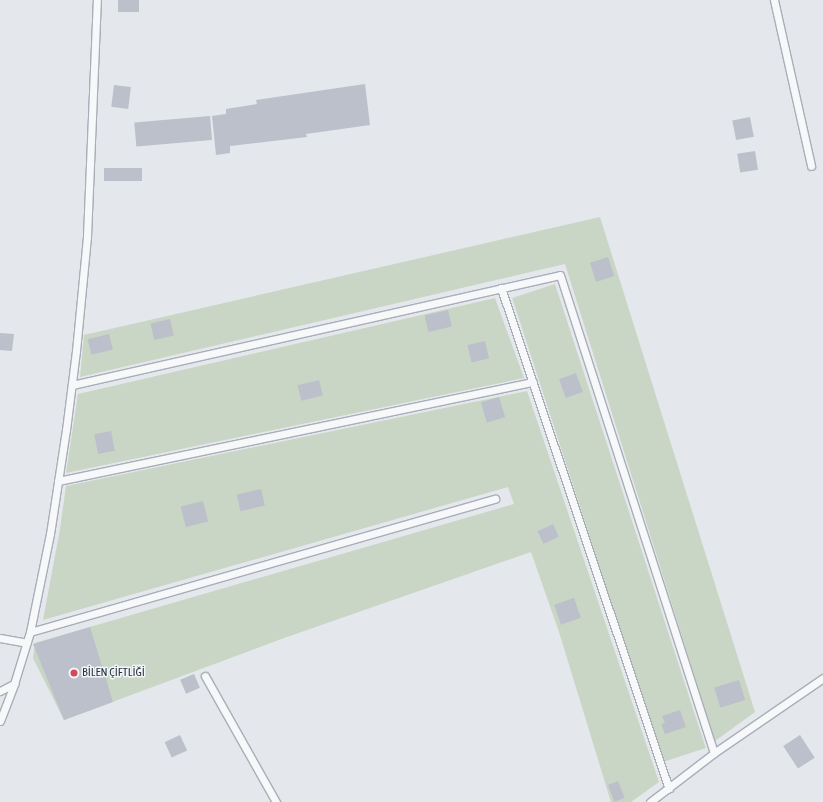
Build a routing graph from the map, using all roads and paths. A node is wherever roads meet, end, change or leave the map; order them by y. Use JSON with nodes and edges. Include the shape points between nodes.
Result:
{"nodes":[{"id":1,"x":97,"y":0,"type":"edge"},
{"id":2,"x":774,"y":0,"type":"edge"},
{"id":3,"x":811,"y":166,"type":"dead end"},
{"id":4,"x":502,"y":288,"type":"junction"},
{"id":5,"x":533,"y":382,"type":"junction"},
{"id":6,"x":72,"y":385,"type":"junction"},
{"id":7,"x":58,"y":481,"type":"junction"},
{"id":8,"x":495,"y":499,"type":"dead end"},
{"id":9,"x":30,"y":632,"type":"junction"},
{"id":10,"x":0,"y":638,"type":"edge"},
{"id":11,"x":27,"y":643,"type":"junction"},
{"id":12,"x":205,"y":676,"type":"dead end"},
{"id":13,"x":823,"y":678,"type":"edge"},
{"id":14,"x":14,"y":684,"type":"junction"},
{"id":15,"x":0,"y":691,"type":"edge"},
{"id":16,"x":0,"y":721,"type":"edge"},
{"id":17,"x":714,"y":753,"type":"junction"},
{"id":18,"x":669,"y":789,"type":"junction"},
{"id":19,"x":276,"y":802,"type":"edge"},
{"id":20,"x":650,"y":802,"type":"edge"}],
"edges":[{"from":1,"to":6,"type":"lane","via":[[87,236]]},
{"from":2,"to":3,"type":"lane"},
{"from":4,"to":5,"type":"lane"},
{"from":4,"to":6,"type":"lane"},
{"from":4,"to":17,"type":"lane","via":[[560,275]]},
{"from":5,"to":7,"type":"lane"},
{"from":5,"to":18,"type":"lane"},
{"from":6,"to":7,"type":"lane"},
{"from":7,"to":9,"type":"lane","via":[[45,564]]},
{"from":8,"to":9,"type":"lane"},
{"from":9,"to":11,"type":"lane"},
{"from":10,"to":11,"type":"lane"},
{"from":11,"to":14,"type":"lane"},
{"from":12,"to":19,"type":"lane"},
{"from":13,"to":17,"type":"lane"},
{"from":14,"to":15,"type":"lane"},
{"from":14,"to":16,"type":"lane"},
{"from":17,"to":18,"type":"lane"},
{"from":18,"to":20,"type":"lane"}]}
